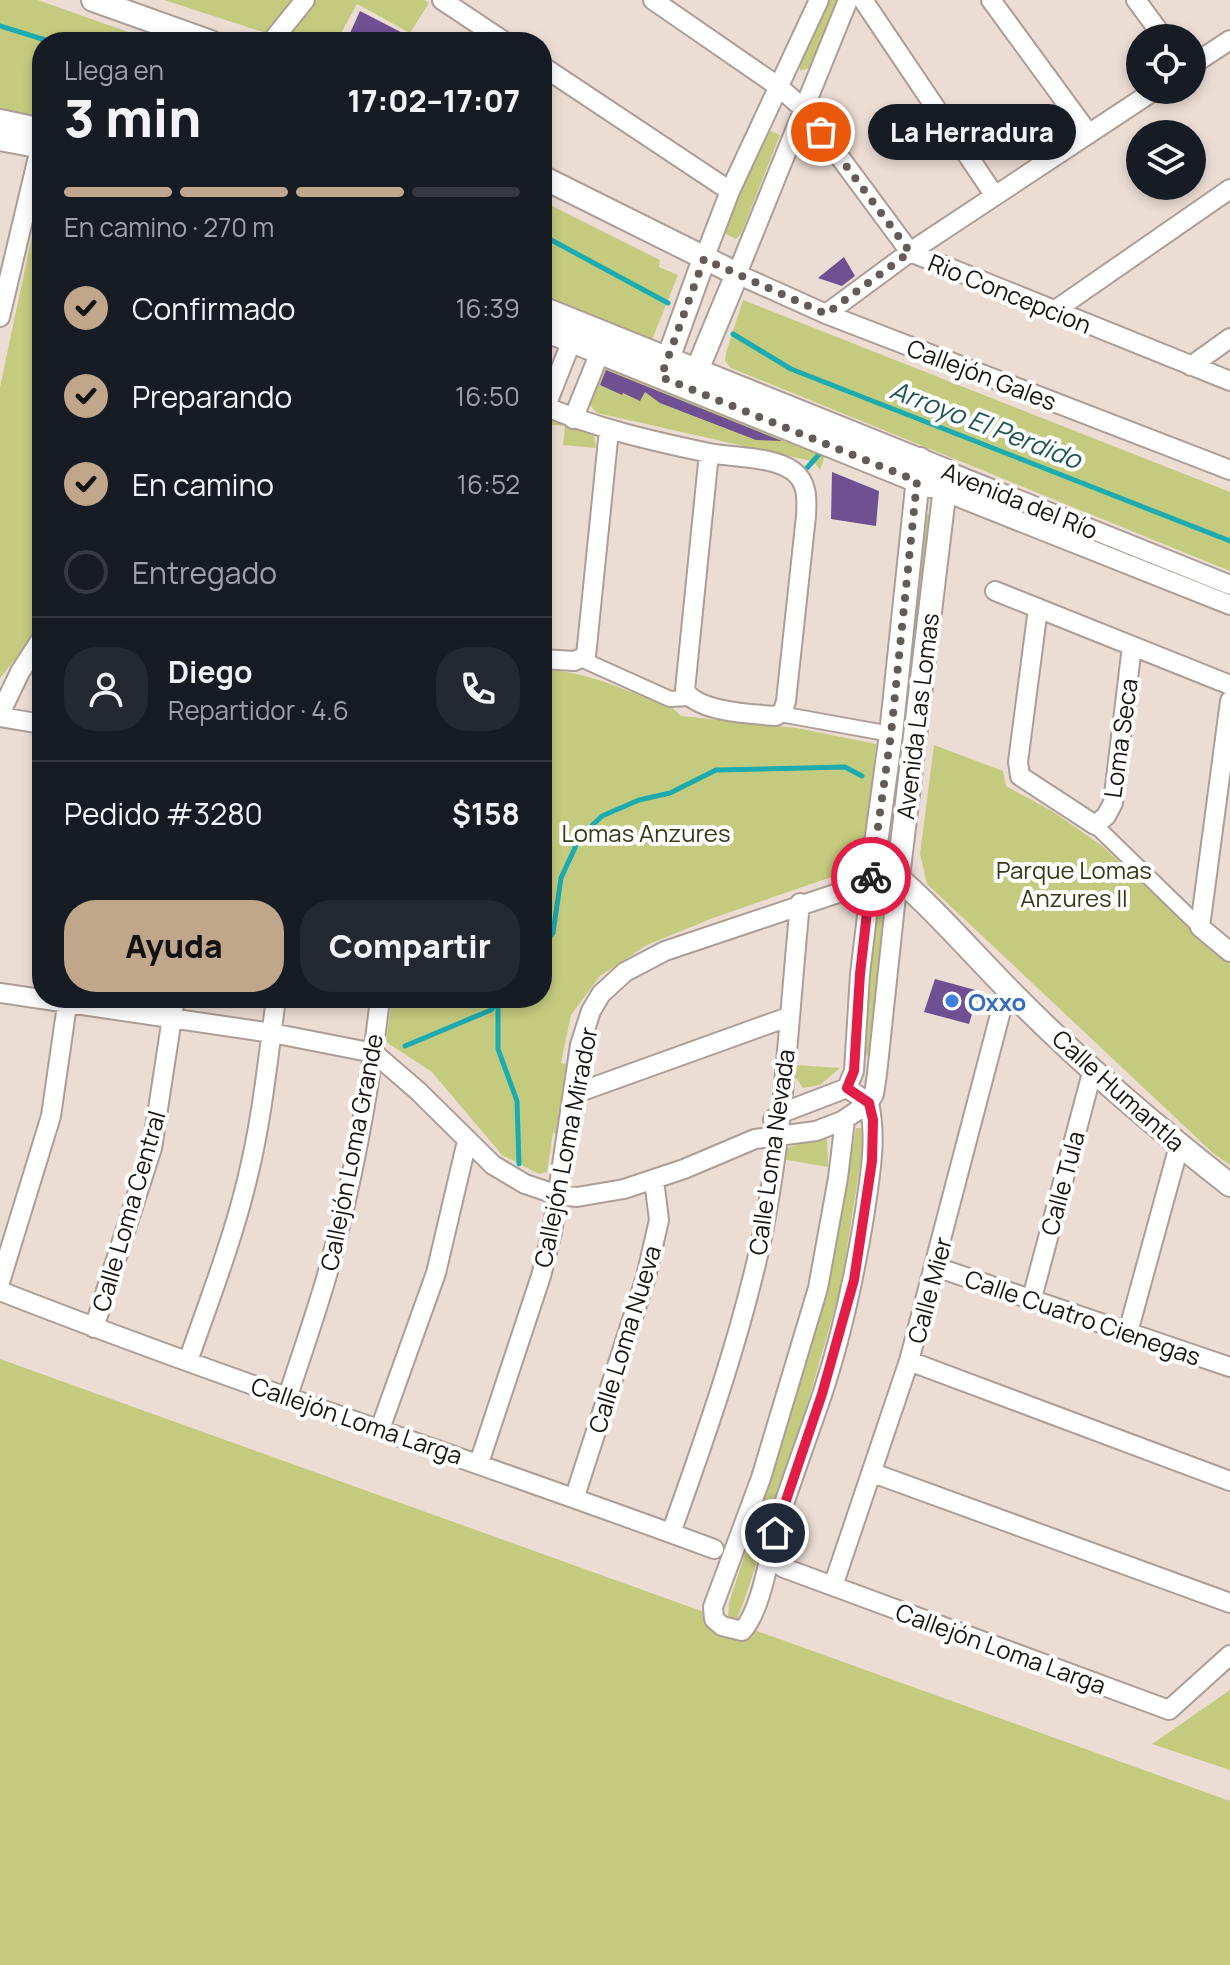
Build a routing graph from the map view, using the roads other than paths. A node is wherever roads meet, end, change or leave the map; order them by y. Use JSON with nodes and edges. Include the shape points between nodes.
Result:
{"nodes":[{"id":1,"x":93,"y":0,"type":"edge"},
{"id":2,"x":305,"y":0,"type":"edge"},
{"id":3,"x":442,"y":0,"type":"edge"},
{"id":4,"x":653,"y":0,"type":"edge"},
{"id":5,"x":819,"y":0,"type":"edge"},
{"id":6,"x":848,"y":0,"type":"edge"},
{"id":7,"x":863,"y":0,"type":"edge"},
{"id":8,"x":991,"y":0,"type":"edge"},
{"id":9,"x":1136,"y":0,"type":"edge"},
{"id":10,"x":1154,"y":24,"type":"edge"},
{"id":11,"x":183,"y":32,"type":"edge"},
{"id":12,"x":279,"y":32,"type":"edge"},
{"id":13,"x":490,"y":32,"type":"edge"},
{"id":14,"x":1230,"y":40,"type":"edge"},
{"id":15,"x":1206,"y":56,"type":"edge"},
{"id":16,"x":552,"y":73,"type":"edge"},
{"id":17,"x":779,"y":87,"type":"junction"},
{"id":18,"x":1134,"y":104,"type":"edge"},
{"id":19,"x":805,"y":110,"type":"junction"},
{"id":20,"x":0,"y":121,"type":"edge"},
{"id":21,"x":1089,"y":134,"type":"junction"},
{"id":22,"x":32,"y":136,"type":"edge"},
{"id":23,"x":0,"y":139,"type":"edge"},
{"id":24,"x":32,"y":141,"type":"edge"},
{"id":25,"x":552,"y":182,"type":"edge"},
{"id":26,"x":32,"y":183,"type":"edge"},
{"id":27,"x":1230,"y":189,"type":"edge"},
{"id":28,"x":730,"y":191,"type":"junction"},
{"id":29,"x":995,"y":196,"type":"junction"},
{"id":30,"x":910,"y":252,"type":"junction"},
{"id":31,"x":704,"y":259,"type":"junction"},
{"id":32,"x":737,"y":274,"type":"junction"},
{"id":33,"x":1054,"y":311,"type":"junction"},
{"id":34,"x":826,"y":314,"type":"junction"},
{"id":35,"x":552,"y":315,"type":"edge"},
{"id":36,"x":0,"y":317,"type":"edge"},
{"id":37,"x":552,"y":330,"type":"edge"},
{"id":38,"x":575,"y":332,"type":"junction"},
{"id":39,"x":1230,"y":338,"type":"edge"},
{"id":40,"x":604,"y":343,"type":"junction"},
{"id":41,"x":667,"y":361,"type":"junction"},
{"id":42,"x":1191,"y":366,"type":"junction"},
{"id":43,"x":696,"y":372,"type":"junction"},
{"id":44,"x":1230,"y":381,"type":"edge"},
{"id":45,"x":552,"y":386,"type":"edge"},
{"id":46,"x":552,"y":409,"type":"edge"},
{"id":47,"x":573,"y":419,"type":"junction"},
{"id":48,"x":609,"y":430,"type":"junction"},
{"id":49,"x":709,"y":453,"type":"junction"},
{"id":50,"x":918,"y":470,"type":"junction"},
{"id":51,"x":1230,"y":470,"type":"edge"},
{"id":52,"x":945,"y":481,"type":"junction"},
{"id":53,"x":1230,"y":585,"type":"edge"},
{"id":54,"x":995,"y":591,"type":"dead end"},
{"id":55,"x":1230,"y":605,"type":"edge"},
{"id":56,"x":1038,"y":608,"type":"junction"},
{"id":57,"x":1132,"y":646,"type":"junction"},
{"id":58,"x":32,"y":653,"type":"edge"},
{"id":59,"x":552,"y":659,"type":"edge"},
{"id":60,"x":581,"y":659,"type":"junction"},
{"id":61,"x":1230,"y":685,"type":"edge"},
{"id":62,"x":689,"y":698,"type":"junction"},
{"id":63,"x":1230,"y":701,"type":"edge"},
{"id":64,"x":780,"y":714,"type":"junction"},
{"id":65,"x":0,"y":716,"type":"edge"},
{"id":66,"x":32,"y":722,"type":"edge"},
{"id":67,"x":891,"y":734,"type":"junction"},
{"id":68,"x":1095,"y":825,"type":"junction"},
{"id":69,"x":874,"y":858,"type":"junction"},
{"id":70,"x":898,"y":877,"type":"junction"},
{"id":71,"x":844,"y":891,"type":"dead end"},
{"id":72,"x":800,"y":903,"type":"junction"},
{"id":73,"x":1200,"y":927,"type":"junction"},
{"id":74,"x":1230,"y":952,"type":"edge"},
{"id":75,"x":1007,"y":988,"type":"junction"},
{"id":76,"x":0,"y":993,"type":"edge"},
{"id":77,"x":32,"y":997,"type":"edge"},
{"id":78,"x":67,"y":1008,"type":"edge"},
{"id":79,"x":106,"y":1008,"type":"edge"},
{"id":80,"x":174,"y":1008,"type":"edge"},
{"id":81,"x":275,"y":1008,"type":"edge"},
{"id":82,"x":379,"y":1008,"type":"edge"},
{"id":83,"x":788,"y":1017,"type":"junction"},
{"id":84,"x":172,"y":1020,"type":"junction"},
{"id":85,"x":272,"y":1033,"type":"junction"},
{"id":86,"x":374,"y":1053,"type":"junction"},
{"id":87,"x":1093,"y":1069,"type":"junction"},
{"id":88,"x":847,"y":1088,"type":"junction"},
{"id":89,"x":574,"y":1094,"type":"junction"},
{"id":90,"x":869,"y":1103,"type":"junction"},
{"id":91,"x":779,"y":1114,"type":"junction"},
{"id":92,"x":845,"y":1120,"type":"junction"},
{"id":93,"x":777,"y":1137,"type":"junction"},
{"id":94,"x":755,"y":1139,"type":"junction"},
{"id":95,"x":467,"y":1141,"type":"junction"},
{"id":96,"x":1179,"y":1146,"type":"junction"},
{"id":97,"x":654,"y":1180,"type":"junction"},
{"id":98,"x":1230,"y":1185,"type":"edge"},
{"id":99,"x":558,"y":1195,"type":"junction"},
{"id":100,"x":936,"y":1267,"type":"junction"},
{"id":101,"x":0,"y":1282,"type":"edge"},
{"id":102,"x":0,"y":1291,"type":"edge"},
{"id":103,"x":1032,"y":1298,"type":"junction"},
{"id":104,"x":94,"y":1328,"type":"junction"},
{"id":105,"x":1128,"y":1332,"type":"junction"},
{"id":106,"x":188,"y":1361,"type":"junction"},
{"id":107,"x":909,"y":1361,"type":"junction"},
{"id":108,"x":1228,"y":1361,"type":"edge"},
{"id":109,"x":288,"y":1396,"type":"junction"},
{"id":110,"x":380,"y":1429,"type":"junction"},
{"id":111,"x":479,"y":1463,"type":"junction"},
{"id":112,"x":873,"y":1473,"type":"junction"},
{"id":113,"x":1230,"y":1481,"type":"edge"},
{"id":114,"x":575,"y":1496,"type":"junction"},
{"id":115,"x":671,"y":1533,"type":"junction"},
{"id":116,"x":714,"y":1549,"type":"dead end"},
{"id":117,"x":771,"y":1558,"type":"junction"},
{"id":118,"x":833,"y":1586,"type":"junction"},
{"id":119,"x":1230,"y":1603,"type":"edge"},
{"id":120,"x":1230,"y":1655,"type":"edge"}],
"edges":[{"from":1,"to":11,"type":"street"},
{"from":2,"to":12,"type":"street"},
{"from":3,"to":13,"type":"street"},
{"from":4,"to":17,"type":"street","name":"Rio Concepcion"},
{"from":5,"to":17,"type":"street"},
{"from":6,"to":19,"type":"street"},
{"from":7,"to":29,"type":"street"},
{"from":8,"to":21,"type":"street"},
{"from":9,"to":10,"type":"street"},
{"from":14,"to":15,"type":"street"},
{"from":16,"to":28,"type":"street"},
{"from":17,"to":19,"type":"street","name":"Rio Concepcion"},
{"from":17,"to":28,"type":"street"},
{"from":18,"to":21,"type":"street"},
{"from":19,"to":30,"type":"street","name":"Rio Concepcion"},
{"from":19,"to":32,"type":"street"},
{"from":20,"to":22,"type":"street"},
{"from":21,"to":29,"type":"street"},
{"from":23,"to":24,"type":"street"},
{"from":25,"to":31,"type":"street"},
{"from":26,"to":36,"type":"street"},
{"from":27,"to":33,"type":"street"},
{"from":28,"to":31,"type":"street"},
{"from":29,"to":30,"type":"street"},
{"from":30,"to":33,"type":"street","name":"Rio Concepcion"},
{"from":30,"to":34,"type":"street"},
{"from":31,"to":32,"type":"street"},
{"from":31,"to":41,"type":"street"},
{"from":32,"to":34,"type":"street","name":"Callejón Gales"},
{"from":32,"to":43,"type":"street"},
{"from":33,"to":42,"type":"street","name":"Rio Concepcion"},
{"from":34,"to":51,"type":"street","name":"Callejón Gales"},
{"from":35,"to":38,"type":"street","name":"Avenida del Río"},
{"from":37,"to":38,"type":"street","name":"Avenida del Río"},
{"from":38,"to":40,"type":"street","name":"Avenida del Río"},
{"from":38,"to":45,"type":"street"},
{"from":39,"to":42,"type":"street"},
{"from":40,"to":41,"type":"street","name":"Avenida del Río"},
{"from":40,"to":47,"type":"street"},
{"from":41,"to":43,"type":"street","name":"Avenida del Río"},
{"from":42,"to":44,"type":"street","name":"Rio Concepcion"},
{"from":43,"to":50,"type":"street","name":"Avenida del Río"},
{"from":46,"to":47,"type":"street"},
{"from":47,"to":48,"type":"street"},
{"from":48,"to":49,"type":"street"},
{"from":48,"to":60,"type":"street","via":[[588,650]]},
{"from":49,"to":62,"type":"street","via":[[685,683]]},
{"from":49,"to":64,"type":"street","via":[[777,464],[803,481],[806,516],[786,701]]},
{"from":50,"to":52,"type":"street","name":"Avenida del Río"},
{"from":50,"to":67,"type":"street","name":"Avenida Las Lomas"},
{"from":52,"to":53,"type":"street","name":"Avenida del Río"},
{"from":52,"to":55,"type":"street","name":"Avenida del Río"},
{"from":52,"to":70,"type":"street","name":"Avenida Las Lomas"},
{"from":54,"to":56,"type":"street"},
{"from":56,"to":57,"type":"street"},
{"from":56,"to":68,"type":"street","via":[[1020,776]]},
{"from":57,"to":61,"type":"street"},
{"from":57,"to":68,"type":"street","name":"Loma Seca","via":[[1113,803]]},
{"from":58,"to":65,"type":"street"},
{"from":59,"to":60,"type":"street"},
{"from":60,"to":62,"type":"street","via":[[670,699]]},
{"from":62,"to":64,"type":"street","via":[[701,705]]},
{"from":63,"to":73,"type":"street"},
{"from":64,"to":67,"type":"street"},
{"from":65,"to":66,"type":"street"},
{"from":67,"to":69,"type":"street","name":"Avenida Las Lomas"},
{"from":68,"to":73,"type":"street"},
{"from":69,"to":70,"type":"street","name":"Calle Humantla"},
{"from":69,"to":88,"type":"street","name":"Avenida Las Lomas","via":[[854,1071]]},
{"from":70,"to":75,"type":"street","name":"Calle Humantla"},
{"from":70,"to":90,"type":"street","name":"Avenida Las Lomas","via":[[877,1074]]},
{"from":71,"to":72,"type":"street","name":"Callejón Loma Mirador"},
{"from":72,"to":83,"type":"street","name":"Calle Loma Nevada"},
{"from":72,"to":89,"type":"street","name":"Callejón Loma Mirador","via":[[665,951],[612,982],[586,1026]]},
{"from":73,"to":74,"type":"street"},
{"from":75,"to":87,"type":"street","name":"Calle Humantla"},
{"from":75,"to":100,"type":"street","name":"Calle Mier"},
{"from":76,"to":77,"type":"street"},
{"from":78,"to":101,"type":"street","via":[[51,1116]]},
{"from":79,"to":84,"type":"street"},
{"from":80,"to":84,"type":"street","name":"Calle Loma Central"},
{"from":81,"to":85,"type":"street"},
{"from":82,"to":86,"type":"street","name":"Callejón Loma Grande"},
{"from":83,"to":89,"type":"street"},
{"from":83,"to":91,"type":"street","name":"Calle Loma Nevada"},
{"from":84,"to":85,"type":"street"},
{"from":84,"to":104,"type":"street","name":"Calle Loma Central","via":[[152,1148]]},
{"from":85,"to":86,"type":"street"},
{"from":85,"to":106,"type":"street","via":[[247,1181]]},
{"from":86,"to":95,"type":"street"},
{"from":86,"to":109,"type":"street","name":"Callejón Loma Grande","via":[[328,1271]]},
{"from":87,"to":96,"type":"street","name":"Calle Humantla"},
{"from":87,"to":103,"type":"street","name":"Calle Tula"},
{"from":88,"to":90,"type":"street"},
{"from":88,"to":91,"type":"street"},
{"from":89,"to":99,"type":"street","name":"Callejón Loma Mirador"},
{"from":90,"to":92,"type":"street"},
{"from":90,"to":117,"type":"street","name":"Avenida Las Lomas","via":[[872,1161],[854,1280]]},
{"from":91,"to":93,"type":"street","name":"Calle Loma Nevada"},
{"from":91,"to":94,"type":"street"},
{"from":92,"to":93,"type":"street"},
{"from":92,"to":117,"type":"street","name":"Avenida Las Lomas","via":[[818,1288],[761,1478],[713,1607],[714,1619],[722,1626],[742,1631],[750,1622]]},
{"from":93,"to":94,"type":"street"},
{"from":93,"to":115,"type":"street","name":"Calle Loma Nevada","via":[[742,1319]]},
{"from":94,"to":97,"type":"street"},
{"from":95,"to":99,"type":"street","via":[[510,1176]]},
{"from":95,"to":110,"type":"street","via":[[436,1273]]},
{"from":96,"to":98,"type":"street","name":"Calle Humantla"},
{"from":96,"to":105,"type":"street"},
{"from":97,"to":99,"type":"street","via":[[599,1194]]},
{"from":97,"to":114,"type":"street","name":"Calle Loma Nueva","via":[[659,1220],[646,1277]]},
{"from":99,"to":111,"type":"street","name":"Callejón Loma Mirador","via":[[527,1323]]},
{"from":100,"to":103,"type":"street","name":"Calle Cuatro Cienegas"},
{"from":100,"to":107,"type":"street","name":"Calle Mier"},
{"from":102,"to":104,"type":"street","name":"Callejón Loma Larga"},
{"from":103,"to":105,"type":"street","name":"Calle Cuatro Cienegas"},
{"from":104,"to":106,"type":"street","name":"Callejón Loma Larga"},
{"from":105,"to":108,"type":"street","name":"Calle Cuatro Cienegas"},
{"from":106,"to":109,"type":"street","name":"Callejón Loma Larga"},
{"from":107,"to":112,"type":"street","name":"Calle Mier"},
{"from":107,"to":113,"type":"street"},
{"from":109,"to":110,"type":"street","name":"Callejón Loma Larga"},
{"from":110,"to":111,"type":"street","name":"Callejón Loma Larga"},
{"from":111,"to":114,"type":"street","name":"Callejón Loma Larga"},
{"from":112,"to":118,"type":"street","name":"Calle Mier"},
{"from":112,"to":119,"type":"street"},
{"from":114,"to":115,"type":"street","name":"Callejón Loma Larga"},
{"from":115,"to":116,"type":"street","name":"Callejón Loma Larga"},
{"from":117,"to":118,"type":"street","name":"Callejón Loma Larga"},
{"from":118,"to":120,"type":"street","name":"Callejón Loma Larga","via":[[1169,1710]]}]}
